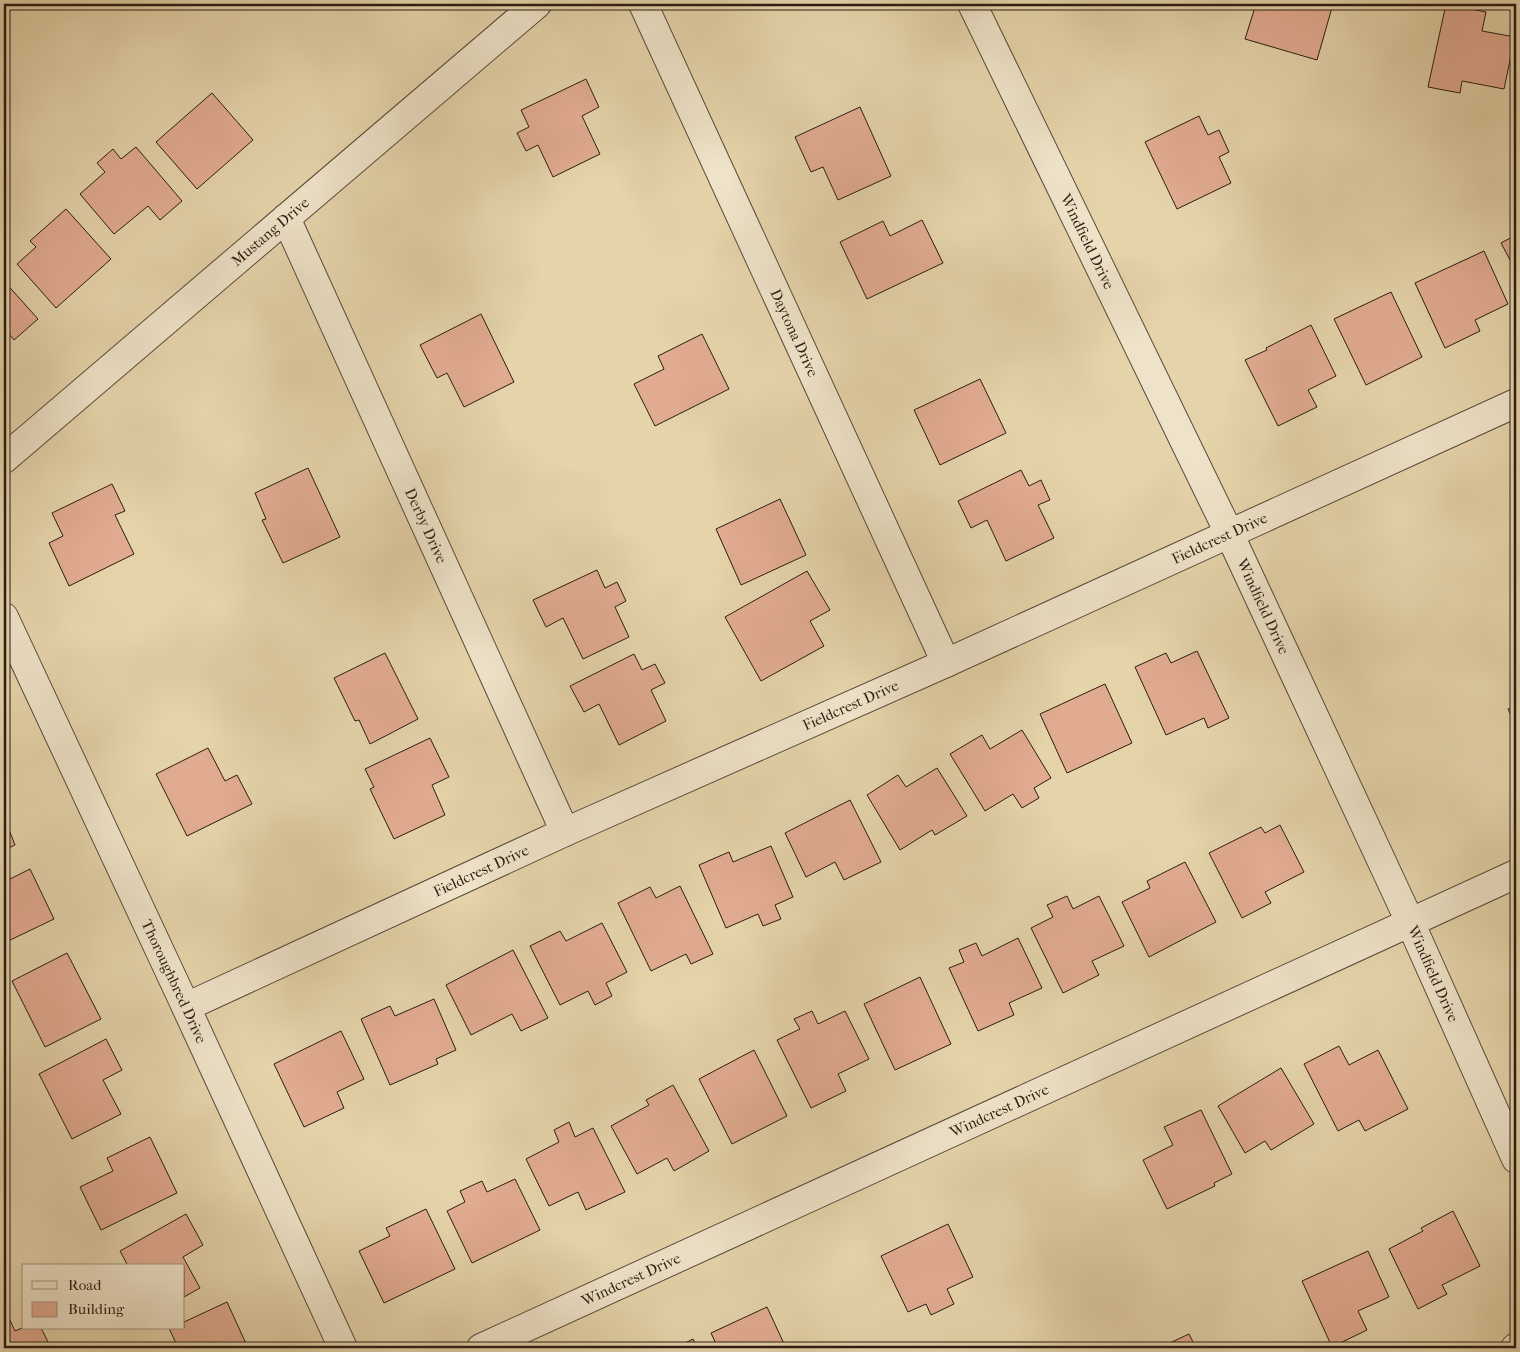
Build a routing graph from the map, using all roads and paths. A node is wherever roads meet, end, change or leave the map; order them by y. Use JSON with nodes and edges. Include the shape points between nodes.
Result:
{"nodes":[{"id":1,"x":537,"y":4,"type":"edge"},
{"id":2,"x":643,"y":4,"type":"edge"},
{"id":3,"x":972,"y":4,"type":"edge"},
{"id":4,"x":286,"y":218,"type":"junction"},
{"id":5,"x":1516,"y":403,"type":"edge"},
{"id":6,"x":4,"y":459,"type":"edge"},
{"id":7,"x":1229,"y":533,"type":"junction"},
{"id":8,"x":4,"y":617,"type":"edge"},
{"id":9,"x":946,"y":663,"type":"junction"},
{"id":10,"x":565,"y":832,"type":"junction"},
{"id":11,"x":1516,"y":874,"type":"edge"},
{"id":12,"x":1410,"y":922,"type":"junction"},
{"id":13,"x":186,"y":1007,"type":"junction"},
{"id":14,"x":1516,"y":1159,"type":"edge"},
{"id":15,"x":343,"y":1348,"type":"edge"},
{"id":16,"x":481,"y":1348,"type":"edge"}],
"edges":[{"from":1,"to":4,"type":"street","name":"Mustang Drive"},
{"from":2,"to":9,"type":"street","name":"Daytona Drive"},
{"from":3,"to":7,"type":"street","name":"Windfield Drive"},
{"from":4,"to":6,"type":"street","name":"Mustang Drive"},
{"from":4,"to":10,"type":"street","name":"Derby Drive"},
{"from":5,"to":7,"type":"street","name":"Fieldcrest Drive"},
{"from":7,"to":9,"type":"street","name":"Fieldcrest Drive"},
{"from":7,"to":12,"type":"street","name":"Windfield Drive"},
{"from":8,"to":13,"type":"street","name":"Thoroughbred Drive"},
{"from":9,"to":10,"type":"street","name":"Fieldcrest Drive"},
{"from":10,"to":13,"type":"street","name":"Fieldcrest Drive"},
{"from":11,"to":12,"type":"street","name":"Windcrest Drive"},
{"from":12,"to":14,"type":"street","name":"Windfield Drive"},
{"from":12,"to":16,"type":"street","name":"Windcrest Drive"},
{"from":13,"to":15,"type":"street","name":"Thoroughbred Drive"}]}
